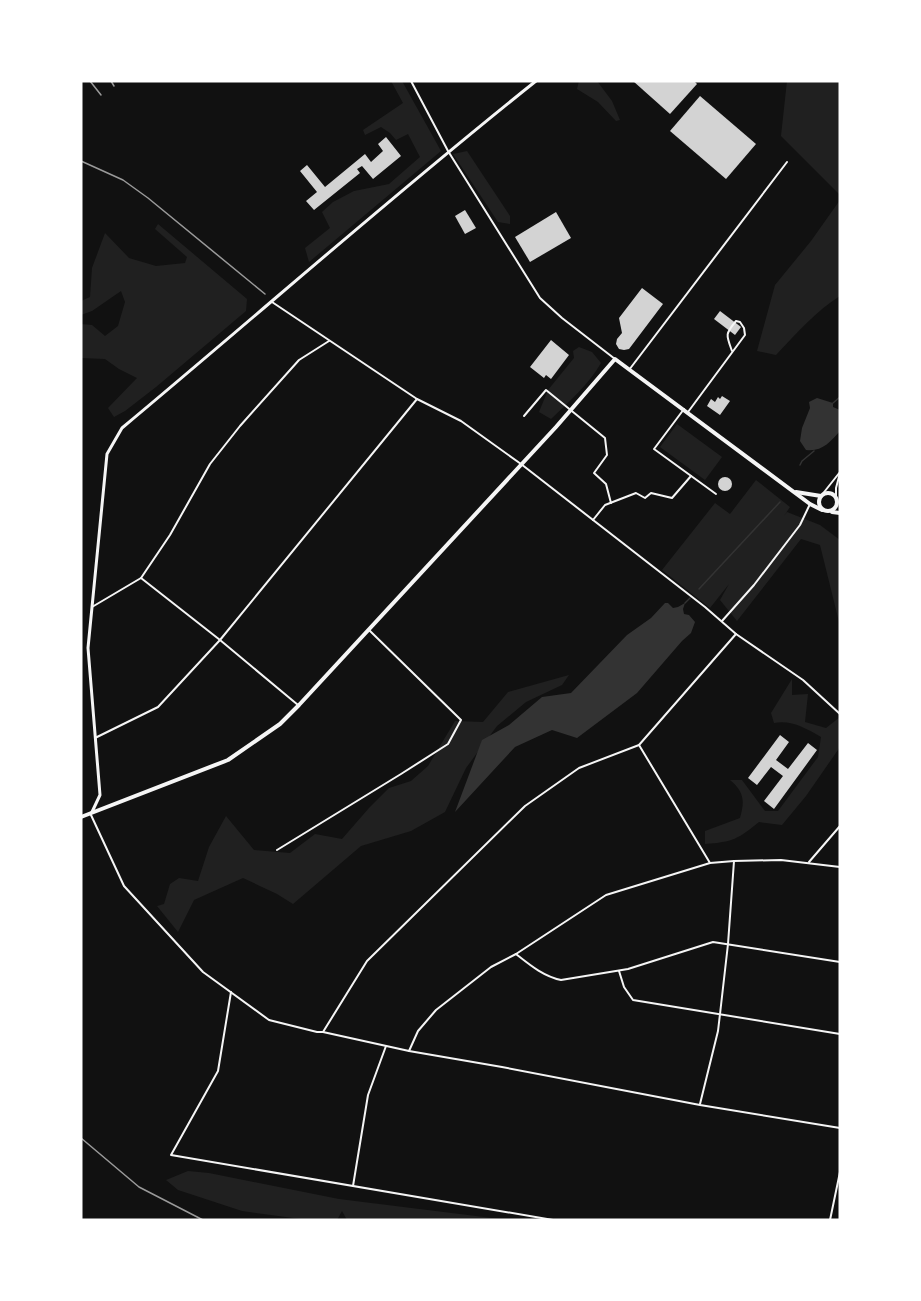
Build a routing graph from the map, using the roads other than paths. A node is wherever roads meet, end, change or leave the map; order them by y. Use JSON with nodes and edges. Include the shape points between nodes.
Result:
{"nodes":[{"id":1,"x":411,"y":81,"type":"edge"},
{"id":2,"x":536,"y":81,"type":"edge"},
{"id":3,"x":448,"y":151,"type":"junction"},
{"id":4,"x":787,"y":162,"type":"dead end"},
{"id":5,"x":272,"y":302,"type":"junction"},
{"id":6,"x":329,"y":341,"type":"junction"},
{"id":7,"x":732,"y":351,"type":"junction"},
{"id":8,"x":615,"y":359,"type":"junction"},
{"id":9,"x":629,"y":370,"type":"junction"},
{"id":10,"x":417,"y":399,"type":"junction"},
{"id":11,"x":571,"y":409,"type":"junction"},
{"id":12,"x":686,"y":411,"type":"junction"},
{"id":13,"x":524,"y":416,"type":"dead end"},
{"id":14,"x":521,"y":464,"type":"junction"},
{"id":15,"x":840,"y":472,"type":"edge"},
{"id":16,"x":691,"y":476,"type":"junction"},
{"id":17,"x":795,"y":491,"type":"junction"},
{"id":18,"x":716,"y":494,"type":"dead end"},
{"id":19,"x":821,"y":496,"type":"junction"},
{"id":20,"x":838,"y":499,"type":"edge"},
{"id":21,"x":611,"y":502,"type":"junction"},
{"id":22,"x":810,"y":504,"type":"junction"},
{"id":23,"x":822,"y":510,"type":"junction"},
{"id":24,"x":828,"y":511,"type":"junction"},
{"id":25,"x":840,"y":513,"type":"edge"},
{"id":26,"x":593,"y":520,"type":"junction"},
{"id":27,"x":141,"y":578,"type":"junction"},
{"id":28,"x":92,"y":607,"type":"junction"},
{"id":29,"x":722,"y":621,"type":"junction"},
{"id":30,"x":368,"y":629,"type":"junction"},
{"id":31,"x":736,"y":634,"type":"junction"},
{"id":32,"x":220,"y":640,"type":"junction"},
{"id":33,"x":88,"y":648,"type":"junction"},
{"id":34,"x":81,"y":650,"type":"edge"},
{"id":35,"x":299,"y":705,"type":"junction"},
{"id":36,"x":840,"y":714,"type":"edge"},
{"id":37,"x":95,"y":738,"type":"junction"},
{"id":38,"x":639,"y":745,"type":"junction"},
{"id":39,"x":91,"y":814,"type":"junction"},
{"id":40,"x":81,"y":818,"type":"edge"},
{"id":41,"x":840,"y":826,"type":"edge"},
{"id":42,"x":277,"y":850,"type":"dead end"},
{"id":43,"x":734,"y":861,"type":"junction"},
{"id":44,"x":808,"y":862,"type":"junction"},
{"id":45,"x":710,"y":863,"type":"junction"},
{"id":46,"x":840,"y":867,"type":"edge"},
{"id":47,"x":728,"y":944,"type":"junction"},
{"id":48,"x":516,"y":954,"type":"junction"},
{"id":49,"x":840,"y":962,"type":"edge"},
{"id":50,"x":619,"y":971,"type":"junction"},
{"id":51,"x":231,"y":993,"type":"junction"},
{"id":52,"x":720,"y":1014,"type":"junction"},
{"id":53,"x":323,"y":1032,"type":"junction"},
{"id":54,"x":840,"y":1034,"type":"edge"},
{"id":55,"x":386,"y":1046,"type":"junction"},
{"id":56,"x":409,"y":1051,"type":"junction"},
{"id":57,"x":700,"y":1105,"type":"junction"},
{"id":58,"x":840,"y":1128,"type":"edge"},
{"id":59,"x":840,"y":1172,"type":"edge"},
{"id":60,"x":353,"y":1186,"type":"junction"},
{"id":61,"x":553,"y":1220,"type":"edge"},
{"id":62,"x":830,"y":1220,"type":"edge"}],
"edges":[{"from":1,"to":3,"type":"street"},
{"from":2,"to":3,"type":"street"},
{"from":3,"to":5,"type":"street"},
{"from":3,"to":8,"type":"street","via":[[540,298]]},
{"from":4,"to":9,"type":"street"},
{"from":5,"to":6,"type":"street"},
{"from":5,"to":28,"type":"street","via":[[122,428],[107,454]]},
{"from":6,"to":10,"type":"street"},
{"from":6,"to":27,"type":"street","via":[[299,360],[240,426],[210,464]]},
{"from":7,"to":7,"type":"street","via":[[745,335],[736,321],[727,332]]},
{"from":7,"to":12,"type":"street"},
{"from":8,"to":9,"type":"main road"},
{"from":8,"to":11,"type":"main road"},
{"from":9,"to":12,"type":"main road"},
{"from":10,"to":14,"type":"street","via":[[461,421]]},
{"from":10,"to":32,"type":"street"},
{"from":11,"to":13,"type":"street","via":[[546,390]]},
{"from":11,"to":14,"type":"main road"},
{"from":11,"to":21,"type":"street","via":[[605,438],[607,455],[594,473],[606,484]]},
{"from":12,"to":16,"type":"street","via":[[654,449]]},
{"from":12,"to":17,"type":"main road"},
{"from":14,"to":26,"type":"street"},
{"from":14,"to":30,"type":"main road"},
{"from":15,"to":19,"type":"street"},
{"from":15,"to":20,"type":"street"},
{"from":16,"to":18,"type":"street"},
{"from":16,"to":21,"type":"street","via":[[672,498],[651,493],[645,498],[636,493]]},
{"from":17,"to":19,"type":"main road"},
{"from":17,"to":22,"type":"main road"},
{"from":19,"to":20,"type":"main road","via":[[829,492]]},
{"from":19,"to":23,"type":"main road"},
{"from":20,"to":24,"type":"main road","via":[[836,508]]},
{"from":21,"to":26,"type":"street"},
{"from":22,"to":23,"type":"main road"},
{"from":22,"to":29,"type":"street","via":[[800,525]]},
{"from":23,"to":24,"type":"main road"},
{"from":24,"to":25,"type":"main road"},
{"from":26,"to":29,"type":"street"},
{"from":27,"to":28,"type":"street"},
{"from":27,"to":32,"type":"street"},
{"from":28,"to":33,"type":"street"},
{"from":29,"to":31,"type":"street"},
{"from":30,"to":35,"type":"main road"},
{"from":30,"to":42,"type":"street","via":[[461,720],[448,744]]},
{"from":31,"to":36,"type":"street","via":[[803,680]]},
{"from":31,"to":38,"type":"street"},
{"from":32,"to":35,"type":"street"},
{"from":32,"to":37,"type":"street","via":[[158,707]]},
{"from":33,"to":34,"type":"street"},
{"from":33,"to":37,"type":"street"},
{"from":35,"to":39,"type":"main road","via":[[280,724],[228,760]]},
{"from":37,"to":39,"type":"street","via":[[100,795]]},
{"from":38,"to":45,"type":"street"},
{"from":38,"to":53,"type":"street","via":[[579,768],[525,806],[368,961]]},
{"from":39,"to":40,"type":"main road"},
{"from":39,"to":51,"type":"street","via":[[124,886],[203,972]]},
{"from":41,"to":44,"type":"street"},
{"from":43,"to":44,"type":"street"},
{"from":43,"to":45,"type":"street"},
{"from":43,"to":47,"type":"street"},
{"from":44,"to":46,"type":"street"},
{"from":45,"to":48,"type":"street","via":[[606,895]]},
{"from":47,"to":49,"type":"street"},
{"from":47,"to":50,"type":"street","via":[[713,942]]},
{"from":47,"to":52,"type":"street"},
{"from":48,"to":50,"type":"street","via":[[550,978],[561,980]]},
{"from":48,"to":56,"type":"street","via":[[491,967],[436,1010],[418,1031]]},
{"from":50,"to":52,"type":"street","via":[[633,1000]]},
{"from":51,"to":53,"type":"street","via":[[269,1020]]},
{"from":51,"to":60,"type":"street","via":[[218,1071],[171,1155]]},
{"from":52,"to":54,"type":"street"},
{"from":52,"to":57,"type":"street"},
{"from":53,"to":55,"type":"street"},
{"from":55,"to":56,"type":"street"},
{"from":55,"to":60,"type":"street","via":[[368,1095]]},
{"from":56,"to":57,"type":"street"},
{"from":57,"to":58,"type":"street"},
{"from":59,"to":62,"type":"street"},
{"from":60,"to":61,"type":"street"}]}
